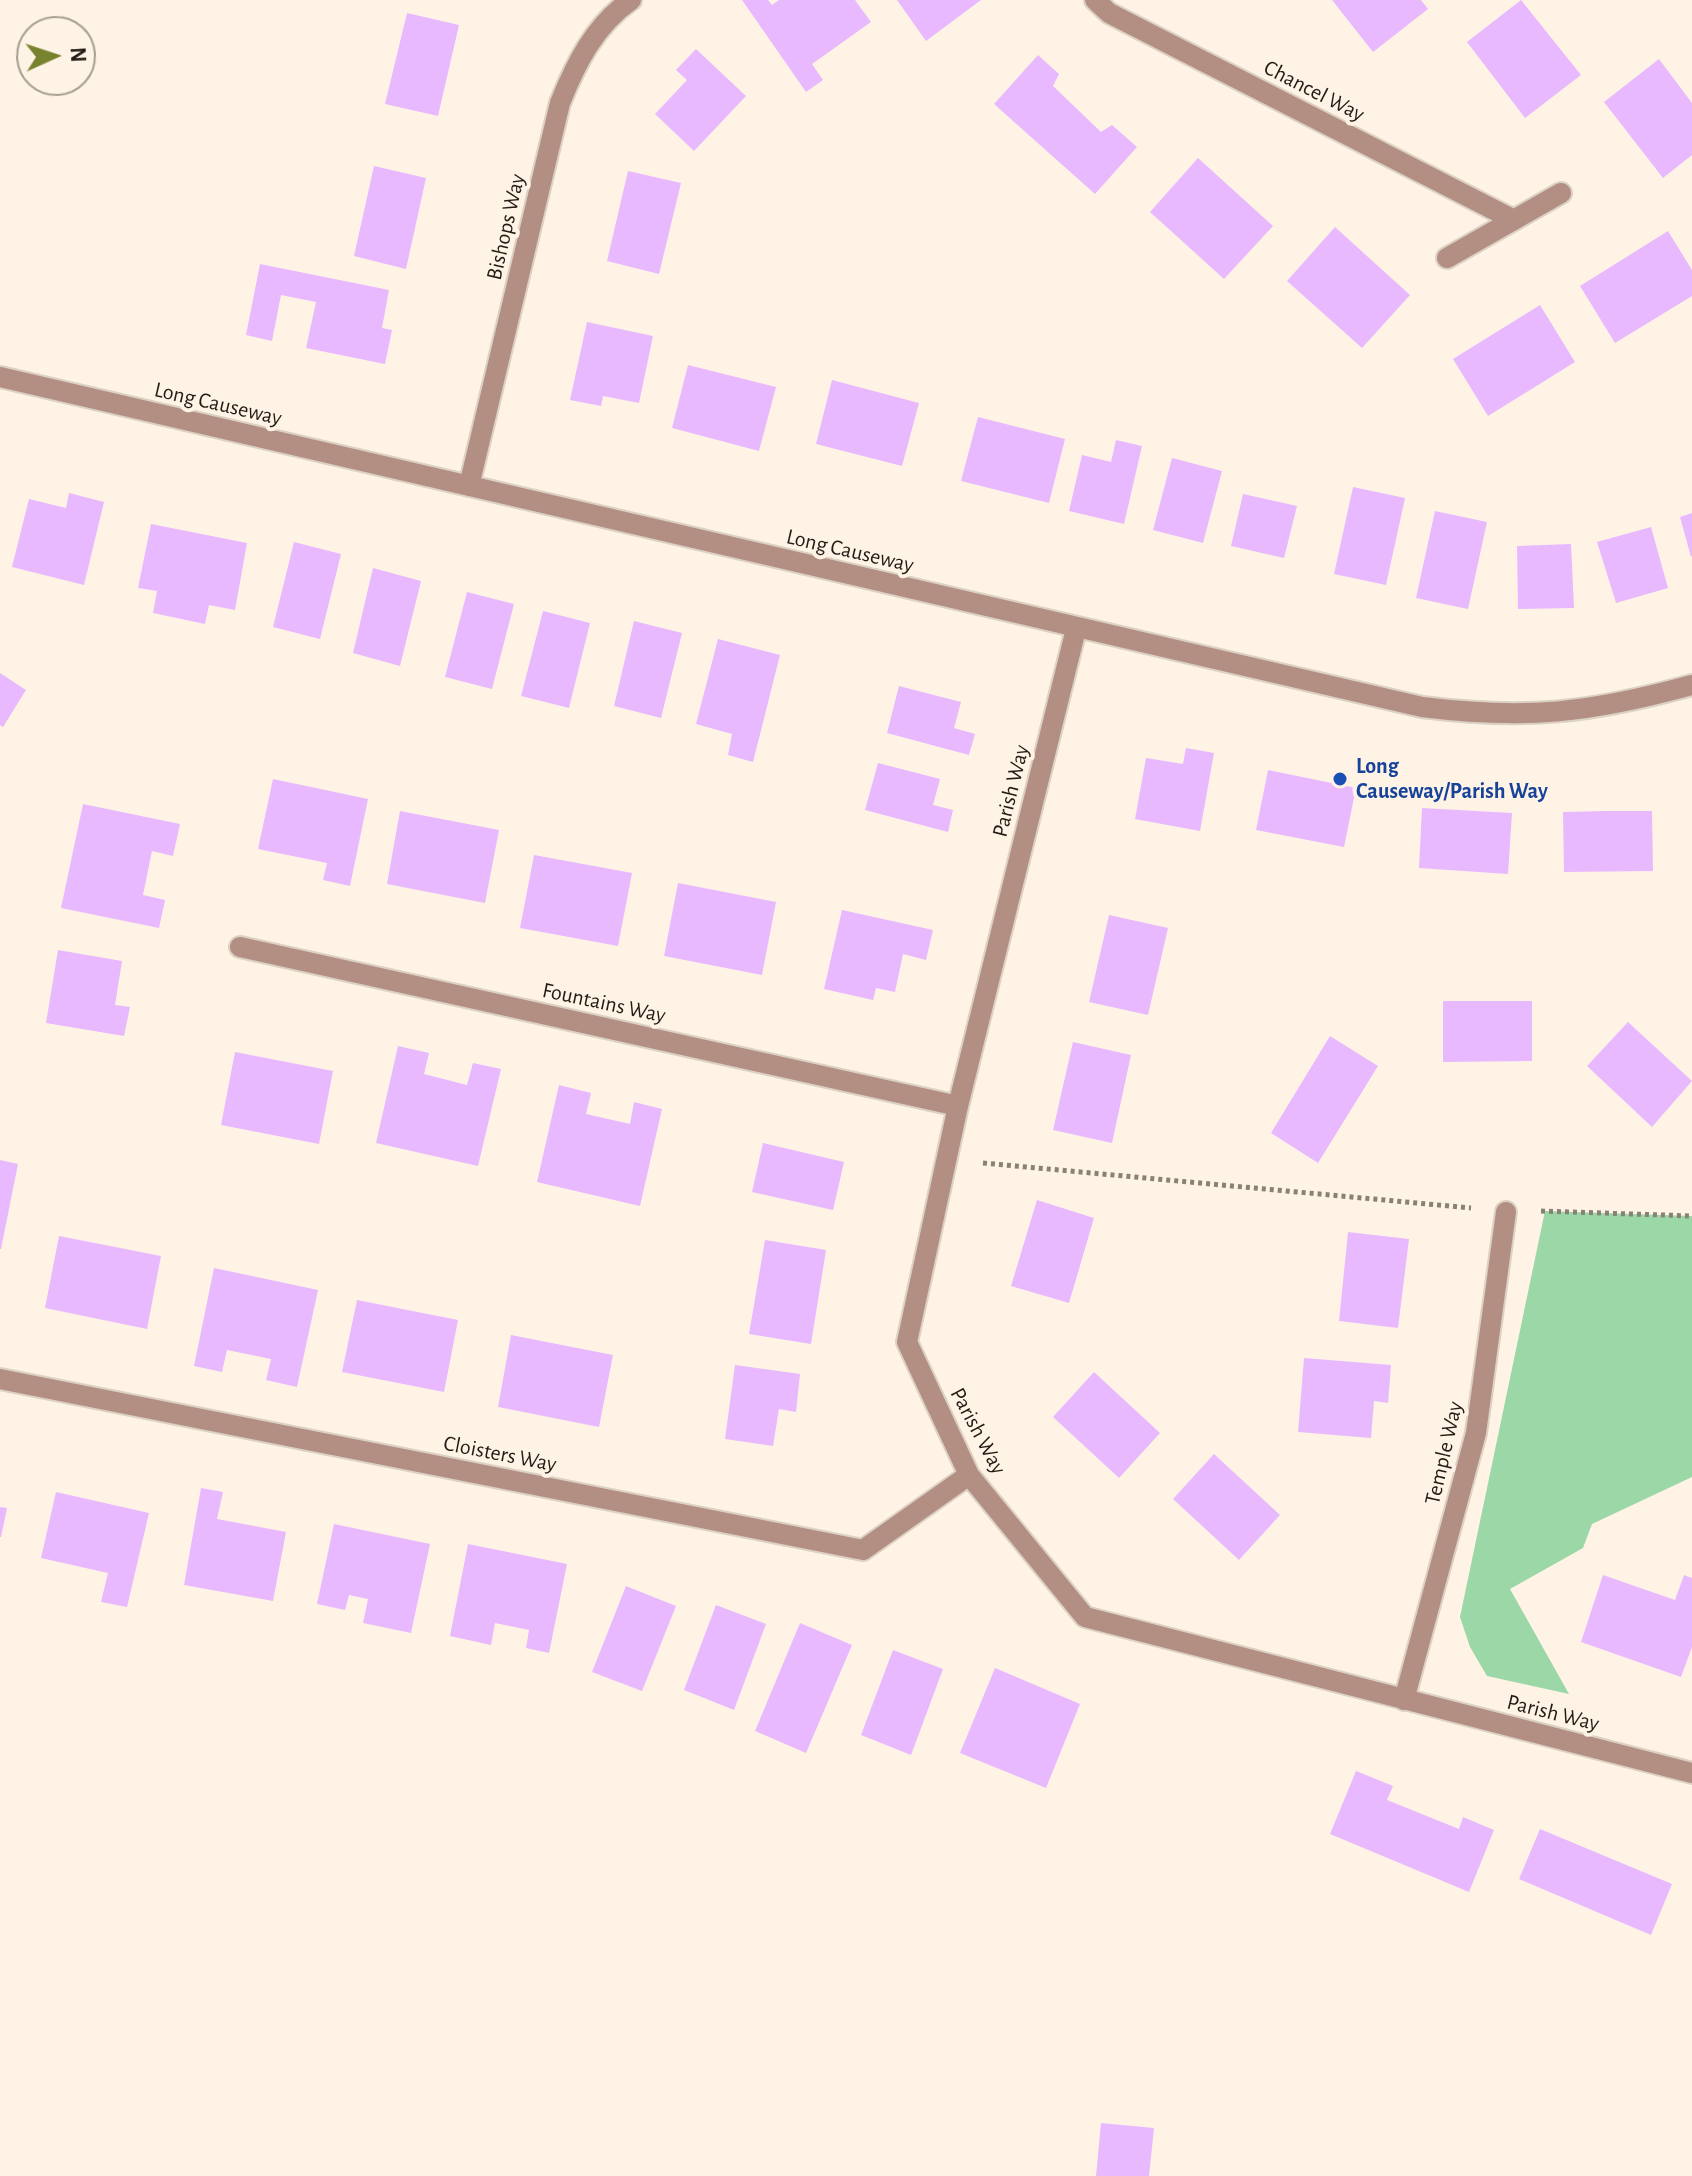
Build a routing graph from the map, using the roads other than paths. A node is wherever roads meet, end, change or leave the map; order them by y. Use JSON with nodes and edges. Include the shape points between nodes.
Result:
{"nodes":[{"id":1,"x":631,"y":0,"type":"edge"},
{"id":2,"x":1095,"y":0,"type":"edge"},
{"id":3,"x":1561,"y":193,"type":"dead end"},
{"id":4,"x":1514,"y":220,"type":"junction"},
{"id":5,"x":1447,"y":258,"type":"dead end"},
{"id":6,"x":0,"y":377,"type":"edge"},
{"id":7,"x":469,"y":486,"type":"junction"},
{"id":8,"x":1076,"y":629,"type":"junction"},
{"id":9,"x":1692,"y":685,"type":"edge"},
{"id":10,"x":240,"y":947,"type":"dead end"},
{"id":11,"x":958,"y":1106,"type":"junction"},
{"id":12,"x":1506,"y":1212,"type":"road end"},
{"id":13,"x":0,"y":1379,"type":"edge"},
{"id":14,"x":969,"y":1475,"type":"junction"},
{"id":15,"x":1404,"y":1700,"type":"junction"},
{"id":16,"x":1692,"y":1773,"type":"edge"}],
"edges":[{"from":1,"to":7,"type":"street","name":"Bishops Way","via":[[598,31],[575,65],[560,103]]},
{"from":2,"to":4,"type":"street","name":"Chancel Way","via":[[1109,13]]},
{"from":3,"to":4,"type":"street"},
{"from":4,"to":5,"type":"street"},
{"from":6,"to":7,"type":"street","name":"Long Causeway"},
{"from":7,"to":8,"type":"street","name":"Long Causeway"},
{"from":8,"to":9,"type":"street","name":"Long Causeway","via":[[1422,707],[1492,716],[1562,714]]},
{"from":8,"to":11,"type":"street","name":"Parish Way"},
{"from":10,"to":11,"type":"street","name":"Fountains Way"},
{"from":11,"to":14,"type":"street","name":"Parish Way","via":[[907,1342]]},
{"from":12,"to":15,"type":"street","name":"Temple Way","via":[[1476,1433]]},
{"from":13,"to":14,"type":"street","name":"Cloisters Way","via":[[863,1550]]},
{"from":14,"to":15,"type":"street","name":"Parish Way","via":[[1085,1617]]},
{"from":15,"to":16,"type":"street","name":"Parish Way"}]}
